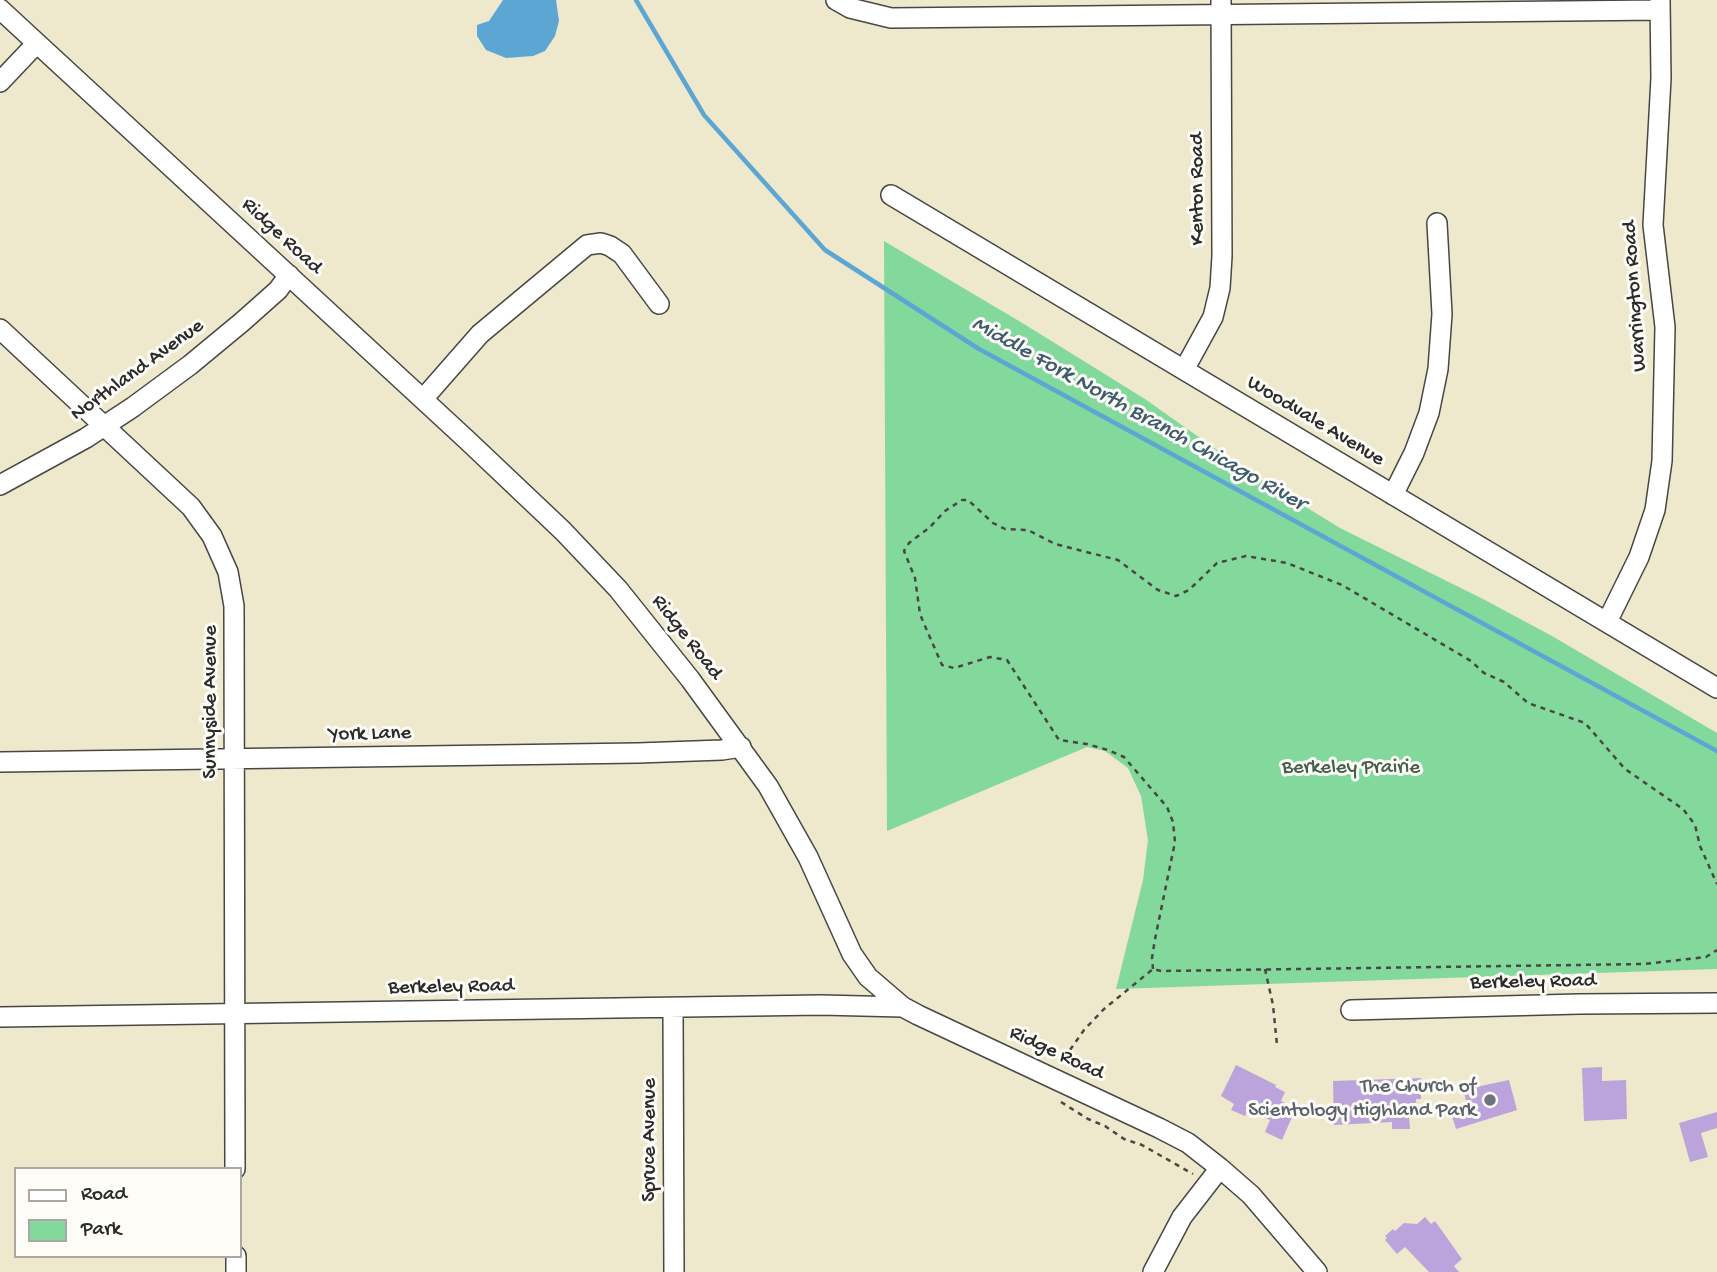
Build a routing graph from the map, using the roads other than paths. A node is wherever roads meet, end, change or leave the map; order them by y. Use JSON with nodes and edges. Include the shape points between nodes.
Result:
{"nodes":[{"id":1,"x":836,"y":0,"type":"edge"},
{"id":2,"x":1660,"y":5,"type":"edge"},
{"id":3,"x":1441,"y":6,"type":"edge"},
{"id":4,"x":1221,"y":7,"type":"edge"},
{"id":5,"x":1000,"y":8,"type":"edge"},
{"id":6,"x":0,"y":9,"type":"edge"},
{"id":7,"x":36,"y":44,"type":"junction"},
{"id":8,"x":0,"y":82,"type":"edge"},
{"id":9,"x":891,"y":195,"type":"dead end"},
{"id":10,"x":1437,"y":223,"type":"dead end"},
{"id":11,"x":289,"y":275,"type":"junction"},
{"id":12,"x":659,"y":304,"type":"dead end"},
{"id":13,"x":0,"y":329,"type":"edge"},
{"id":14,"x":1184,"y":370,"type":"junction"},
{"id":15,"x":423,"y":399,"type":"junction"},
{"id":16,"x":105,"y":425,"type":"junction"},
{"id":17,"x":0,"y":485,"type":"edge"},
{"id":18,"x":1393,"y":495,"type":"junction"},
{"id":19,"x":1607,"y":622,"type":"junction"},
{"id":20,"x":1717,"y":688,"type":"edge"},
{"id":21,"x":741,"y":747,"type":"junction"},
{"id":22,"x":235,"y":759,"type":"junction"},
{"id":23,"x":0,"y":762,"type":"edge"},
{"id":24,"x":1717,"y":1003,"type":"edge"},
{"id":25,"x":903,"y":1007,"type":"junction"},
{"id":26,"x":673,"y":1008,"type":"junction"},
{"id":27,"x":1351,"y":1010,"type":"dead end"},
{"id":28,"x":235,"y":1013,"type":"junction"},
{"id":29,"x":0,"y":1017,"type":"edge"},
{"id":30,"x":235,"y":1167,"type":"edge"},
{"id":31,"x":1220,"y":1168,"type":"junction"},
{"id":32,"x":674,"y":1272,"type":"edge"},
{"id":33,"x":1153,"y":1272,"type":"edge"},
{"id":34,"x":1317,"y":1272,"type":"edge"}],
"edges":[{"from":1,"to":5,"type":"street","via":[[891,18]]},
{"from":2,"to":3,"type":"street"},
{"from":2,"to":19,"type":"street","name":"Warrington Road","via":[[1653,225],[1665,327],[1662,461],[1655,510],[1639,557]]},
{"from":3,"to":4,"type":"street"},
{"from":4,"to":5,"type":"street"},
{"from":4,"to":14,"type":"street","name":"Kenton Road","via":[[1220,288],[1213,317]]},
{"from":6,"to":7,"type":"street","name":"Ridge Road"},
{"from":7,"to":8,"type":"street"},
{"from":7,"to":11,"type":"street","name":"Ridge Road"},
{"from":9,"to":14,"type":"street","name":"Woodvale Avenue"},
{"from":10,"to":18,"type":"street","via":[[1442,314],[1438,369],[1429,413]]},
{"from":11,"to":15,"type":"street","name":"Ridge Road"},
{"from":11,"to":16,"type":"street","name":"Northland Avenue","via":[[278,290],[190,365]]},
{"from":12,"to":15,"type":"street","via":[[622,254],[601,243],[587,245],[480,334]]},
{"from":13,"to":16,"type":"street","name":"Sunnyside Avenue"},
{"from":14,"to":18,"type":"street","name":"Woodvale Avenue"},
{"from":15,"to":21,"type":"street","name":"Ridge Road","via":[[618,589]]},
{"from":16,"to":17,"type":"street","name":"Northland Avenue"},
{"from":16,"to":22,"type":"street","name":"Sunnyside Avenue","via":[[191,507],[222,556],[234,606]]},
{"from":18,"to":19,"type":"street","name":"Woodvale Avenue"},
{"from":19,"to":20,"type":"street","name":"Woodvale Avenue"},
{"from":21,"to":22,"type":"street","name":"York Lane","via":[[638,753]]},
{"from":21,"to":25,"type":"street","name":"Ridge Road","via":[[792,827],[852,954],[868,977]]},
{"from":22,"to":23,"type":"street","name":"York Lane"},
{"from":22,"to":28,"type":"street","name":"Sunnyside Avenue"},
{"from":24,"to":27,"type":"street","name":"Berkeley Road"},
{"from":25,"to":26,"type":"street","name":"Berkeley Road"},
{"from":25,"to":31,"type":"street","name":"Ridge Road","via":[[1159,1128]]},
{"from":26,"to":28,"type":"street","name":"Berkeley Road"},
{"from":26,"to":32,"type":"street","name":"Spruce Avenue"},
{"from":28,"to":29,"type":"street","name":"Berkeley Road"},
{"from":28,"to":30,"type":"street","name":"Sunnyside Avenue"},
{"from":31,"to":33,"type":"street","via":[[1182,1217]]},
{"from":31,"to":34,"type":"street","name":"Ridge Road","via":[[1251,1195]]}]}
